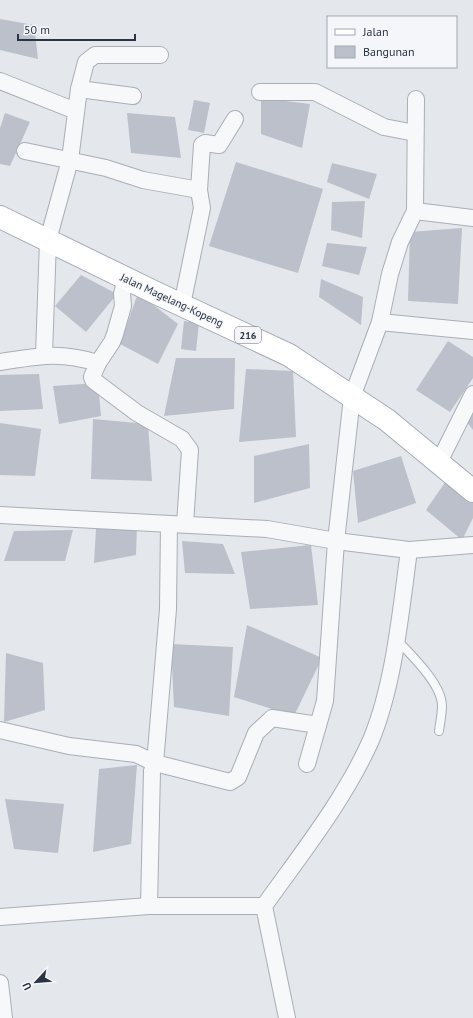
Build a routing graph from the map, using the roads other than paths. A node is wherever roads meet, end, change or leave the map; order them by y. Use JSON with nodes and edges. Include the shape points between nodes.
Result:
{"nodes":[{"id":1,"x":160,"y":55,"type":"dead end"},
{"id":2,"x":0,"y":81,"type":"edge"},
{"id":3,"x":79,"y":89,"type":"junction"},
{"id":4,"x":260,"y":92,"type":"dead end"},
{"id":5,"x":133,"y":96,"type":"dead end"},
{"id":6,"x":416,"y":99,"type":"dead end"},
{"id":7,"x":76,"y":111,"type":"junction"},
{"id":8,"x":235,"y":119,"type":"dead end"},
{"id":9,"x":415,"y":133,"type":"junction"},
{"id":10,"x":25,"y":151,"type":"dead end"},
{"id":11,"x":70,"y":160,"type":"junction"},
{"id":12,"x":199,"y":190,"type":"junction"},
{"id":13,"x":415,"y":211,"type":"junction"},
{"id":14,"x":0,"y":217,"type":"edge"},
{"id":15,"x":473,"y":218,"type":"edge"},
{"id":16,"x":48,"y":240,"type":"junction"},
{"id":17,"x":126,"y":278,"type":"junction"},
{"id":18,"x":182,"y":305,"type":"junction"},
{"id":19,"x":380,"y":322,"type":"junction"},
{"id":20,"x":473,"y":331,"type":"edge"},
{"id":21,"x":44,"y":355,"type":"junction"},
{"id":22,"x":0,"y":362,"type":"edge"},
{"id":23,"x":98,"y":363,"type":"junction"},
{"id":24,"x":473,"y":394,"type":"edge"},
{"id":25,"x":352,"y":397,"type":"junction"},
{"id":26,"x":439,"y":462,"type":"junction"},
{"id":27,"x":473,"y":491,"type":"edge"},
{"id":28,"x":0,"y":515,"type":"edge"},
{"id":29,"x":177,"y":524,"type":"junction"},
{"id":30,"x":336,"y":541,"type":"junction"},
{"id":31,"x":473,"y":545,"type":"edge"},
{"id":32,"x":409,"y":550,"type":"junction"},
{"id":33,"x":396,"y":639,"type":"junction"},
{"id":34,"x":318,"y":725,"type":"junction"},
{"id":35,"x":0,"y":730,"type":"edge"},
{"id":36,"x":439,"y":731,"type":"dead end"},
{"id":37,"x":155,"y":763,"type":"junction"},
{"id":38,"x":307,"y":764,"type":"dead end"},
{"id":39,"x":149,"y":906,"type":"junction"},
{"id":40,"x":264,"y":906,"type":"junction"},
{"id":41,"x":0,"y":916,"type":"edge"},
{"id":42,"x":0,"y":983,"type":"edge"},
{"id":43,"x":4,"y":1018,"type":"edge"},
{"id":44,"x":287,"y":1018,"type":"edge"}],
"edges":[{"from":1,"to":3,"type":"street","via":[[95,55],[86,62]]},
{"from":2,"to":7,"type":"street"},
{"from":3,"to":5,"type":"street"},
{"from":3,"to":7,"type":"street"},
{"from":4,"to":9,"type":"street","via":[[315,92],[384,127]]},
{"from":6,"to":9,"type":"street"},
{"from":7,"to":11,"type":"street"},
{"from":8,"to":12,"type":"street","via":[[219,145],[202,145]]},
{"from":9,"to":13,"type":"street"},
{"from":10,"to":11,"type":"street"},
{"from":11,"to":12,"type":"street","via":[[143,180]]},
{"from":11,"to":16,"type":"street"},
{"from":12,"to":18,"type":"street","via":[[202,208]]},
{"from":13,"to":15,"type":"street"},
{"from":13,"to":19,"type":"street","via":[[398,248]]},
{"from":14,"to":16,"type":"main road","name":"Jalan Magelang-Kopeng","number":"216"},
{"from":16,"to":17,"type":"main road","name":"Jalan Magelang-Kopeng","number":"216"},
{"from":16,"to":21,"type":"street"},
{"from":17,"to":18,"type":"main road","name":"Jalan Magelang-Kopeng","number":"216"},
{"from":17,"to":23,"type":"street","via":[[122,294],[123,306],[115,334]]},
{"from":18,"to":25,"type":"main road","name":"Jalan Magelang-Kopeng","number":"216","via":[[289,355]]},
{"from":19,"to":20,"type":"street"},
{"from":19,"to":25,"type":"street"},
{"from":21,"to":22,"type":"street"},
{"from":21,"to":23,"type":"street","via":[[74,356]]},
{"from":23,"to":29,"type":"street","via":[[93,380],[137,413],[182,439],[190,450]]},
{"from":24,"to":26,"type":"street"},
{"from":25,"to":26,"type":"main road","name":"Jalan Magelang-Kopeng","number":"216","via":[[387,420]]},
{"from":25,"to":30,"type":"street"},
{"from":26,"to":27,"type":"main road","name":"Jalan Magelang-Kopeng","number":"216"},
{"from":28,"to":29,"type":"street"},
{"from":29,"to":30,"type":"street","via":[[267,529]]},
{"from":29,"to":37,"type":"street"},
{"from":30,"to":32,"type":"street"},
{"from":30,"to":34,"type":"street","via":[[324,701]]},
{"from":31,"to":32,"type":"street"},
{"from":32,"to":33,"type":"street"},
{"from":33,"to":36,"type":"lane","via":[[419,662],[435,685],[442,705]]},
{"from":33,"to":40,"type":"street","via":[[383,704],[371,740],[356,771],[315,835]]},
{"from":34,"to":37,"type":"street","via":[[272,718],[256,733],[238,777],[230,782]]},
{"from":34,"to":38,"type":"street"},
{"from":35,"to":37,"type":"street","via":[[69,746],[136,754]]},
{"from":37,"to":39,"type":"street","via":[[152,770]]},
{"from":39,"to":40,"type":"street"},
{"from":39,"to":41,"type":"street"},
{"from":40,"to":44,"type":"street"},
{"from":42,"to":43,"type":"street"}]}
